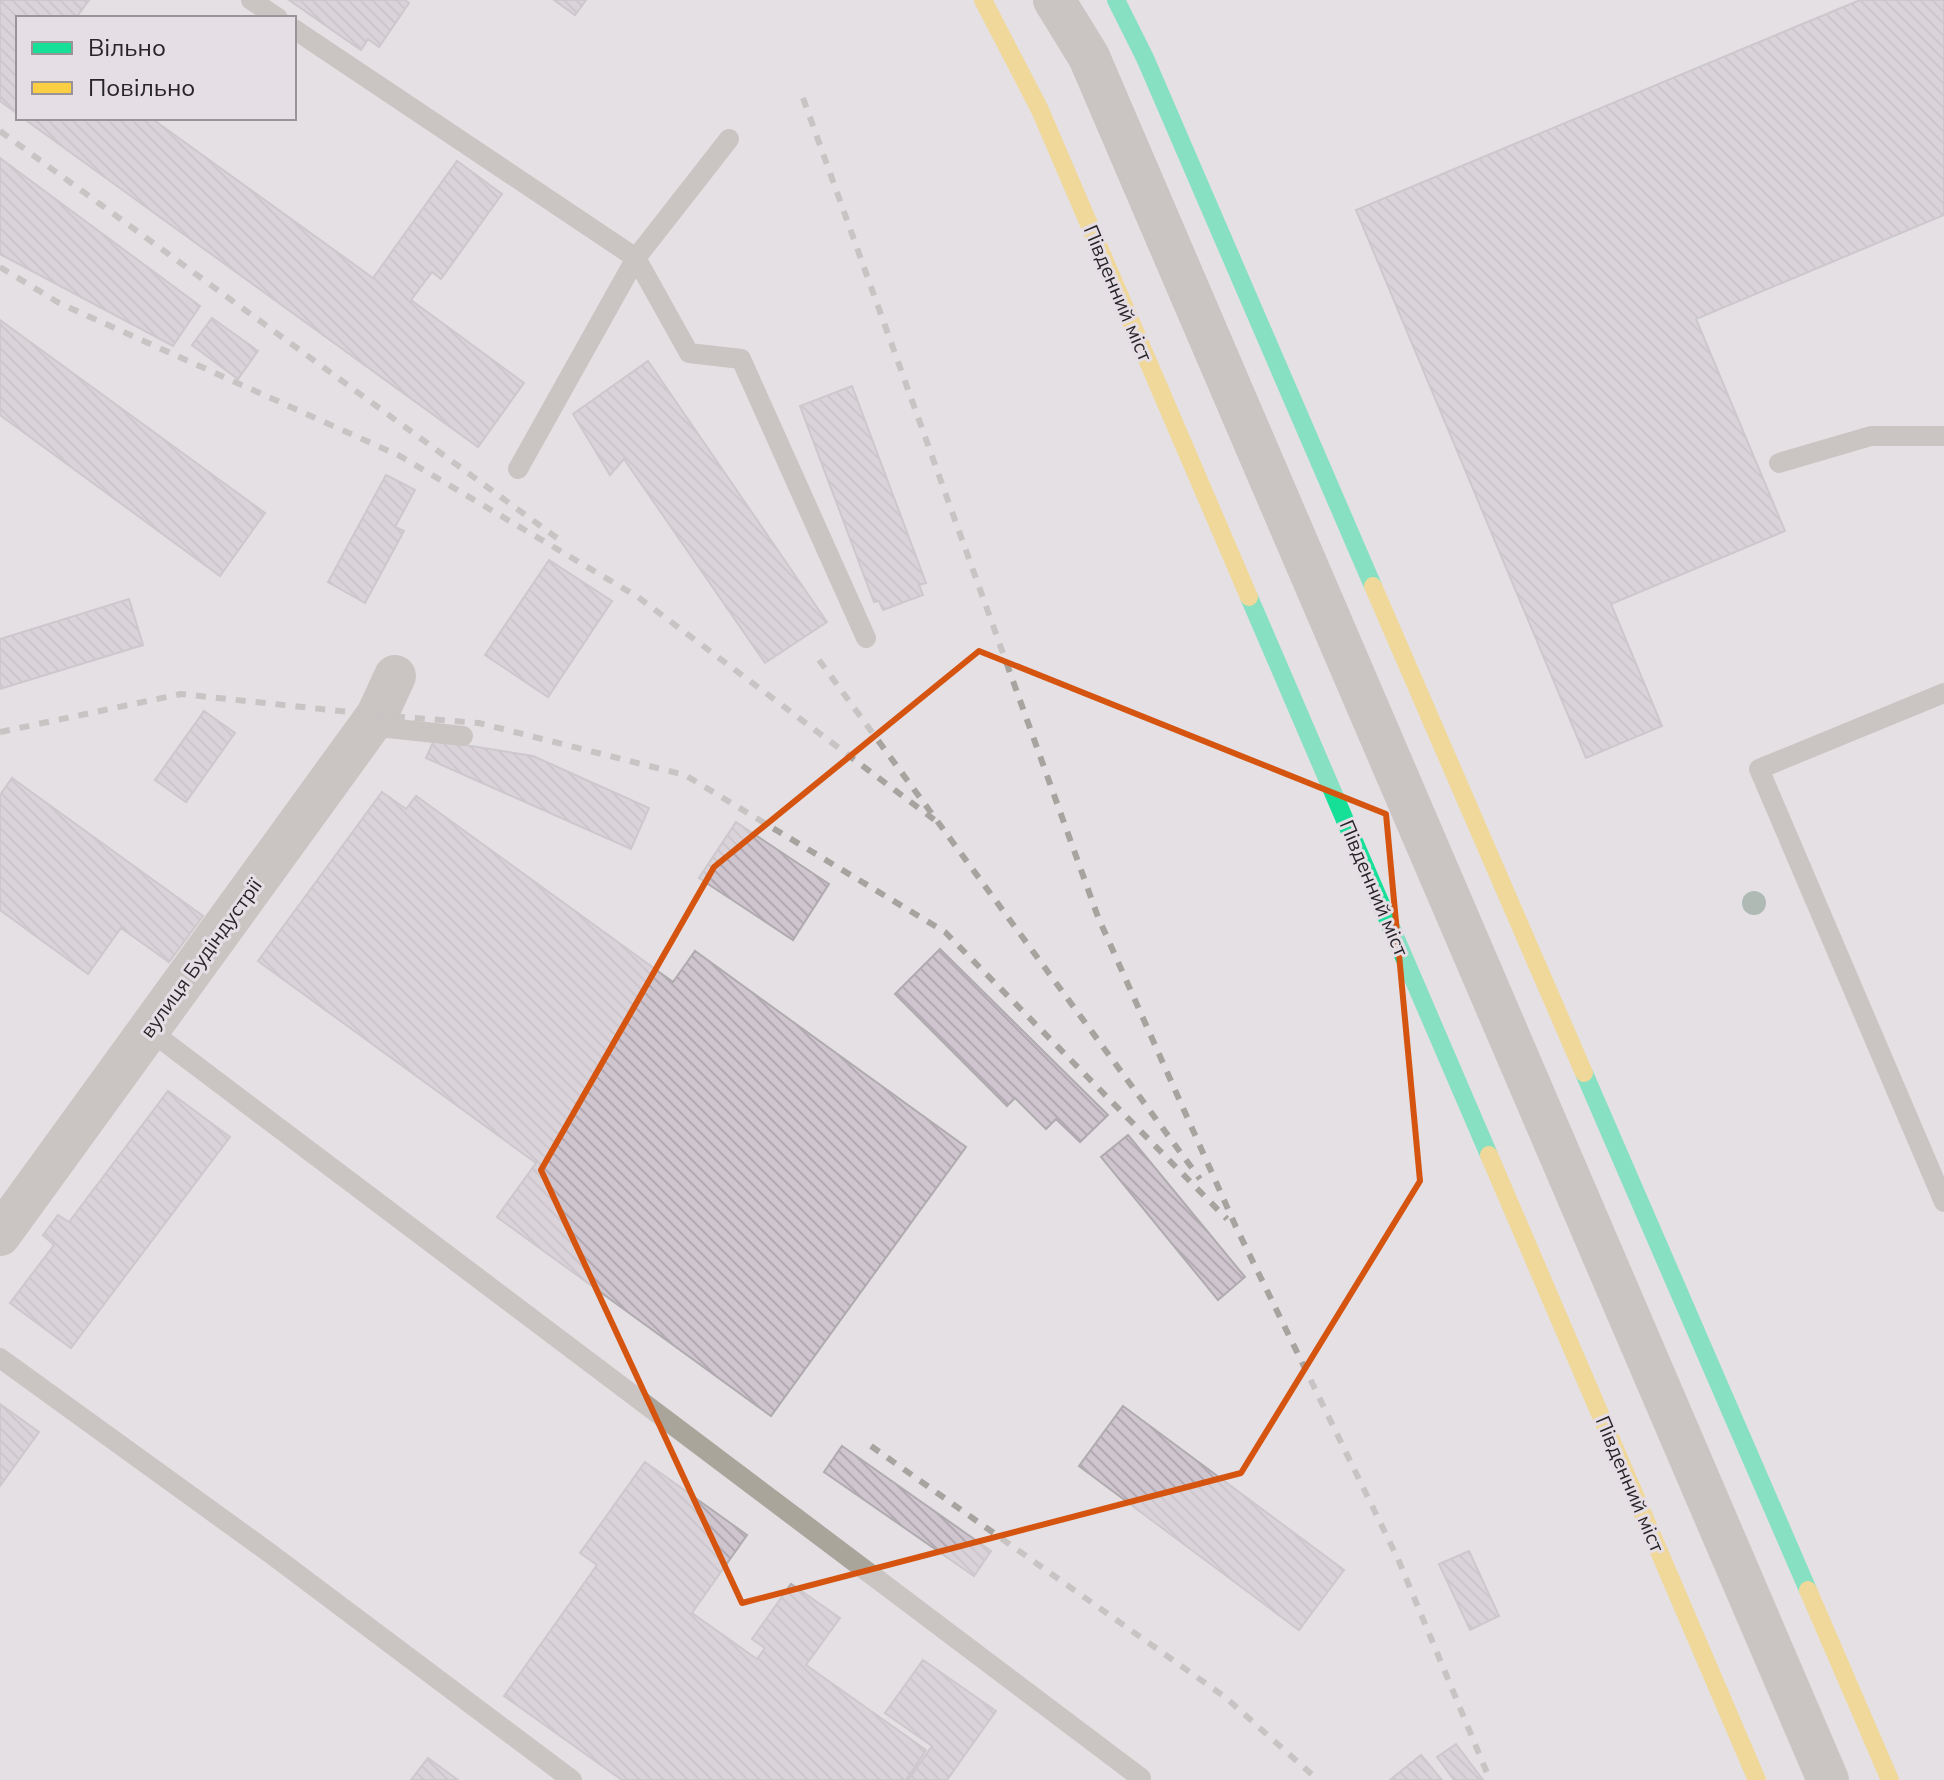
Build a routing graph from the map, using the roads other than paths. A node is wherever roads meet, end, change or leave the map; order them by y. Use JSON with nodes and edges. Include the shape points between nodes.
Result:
{"nodes":[{"id":1,"x":251,"y":0,"type":"edge"},
{"id":2,"x":983,"y":0,"type":"edge"},
{"id":3,"x":1054,"y":0,"type":"edge"},
{"id":4,"x":1116,"y":0,"type":"edge"},
{"id":5,"x":275,"y":16,"type":"edge"},
{"id":6,"x":296,"y":30,"type":"edge"},
{"id":7,"x":729,"y":139,"type":"dead end"},
{"id":8,"x":636,"y":258,"type":"junction"},
{"id":9,"x":1944,"y":436,"type":"edge"},
{"id":10,"x":1779,"y":463,"type":"dead end"},
{"id":11,"x":518,"y":469,"type":"dead end"},
{"id":12,"x":866,"y":638,"type":"dead end"},
{"id":13,"x":395,"y":676,"type":"dead end"},
{"id":14,"x":1944,"y":693,"type":"edge"},
{"id":15,"x":369,"y":726,"type":"junction"},
{"id":16,"x":463,"y":736,"type":"dead end"},
{"id":17,"x":149,"y":1030,"type":"junction"},
{"id":18,"x":1944,"y":1202,"type":"edge"},
{"id":19,"x":0,"y":1235,"type":"edge"},
{"id":20,"x":0,"y":1358,"type":"edge"},
{"id":21,"x":1141,"y":1778,"type":"dead end"},
{"id":22,"x":572,"y":1780,"type":"edge"},
{"id":23,"x":1757,"y":1780,"type":"edge"},
{"id":24,"x":1828,"y":1780,"type":"edge"},
{"id":25,"x":1890,"y":1780,"type":"edge"}],
"edges":[{"from":1,"to":5,"type":"lane"},
{"from":2,"to":23,"type":"highway","name":"Південний міст","via":[[1040,110]]},
{"from":3,"to":24,"type":"street","via":[[1089,57]]},
{"from":4,"to":25,"type":"highway"},
{"from":6,"to":8,"type":"lane"},
{"from":7,"to":8,"type":"lane"},
{"from":8,"to":11,"type":"lane"},
{"from":8,"to":12,"type":"lane","via":[[689,353],[741,359]]},
{"from":9,"to":10,"type":"lane","via":[[1871,436]]},
{"from":13,"to":15,"type":"street","name":"вулиця Будіндустрії"},
{"from":14,"to":18,"type":"lane","via":[[1759,769]]},
{"from":15,"to":16,"type":"lane"},
{"from":15,"to":17,"type":"street","name":"вулиця Будіндустрії"},
{"from":17,"to":19,"type":"street","name":"вулиця Будіндустрії"},
{"from":17,"to":21,"type":"lane"},
{"from":20,"to":22,"type":"lane"}]}
